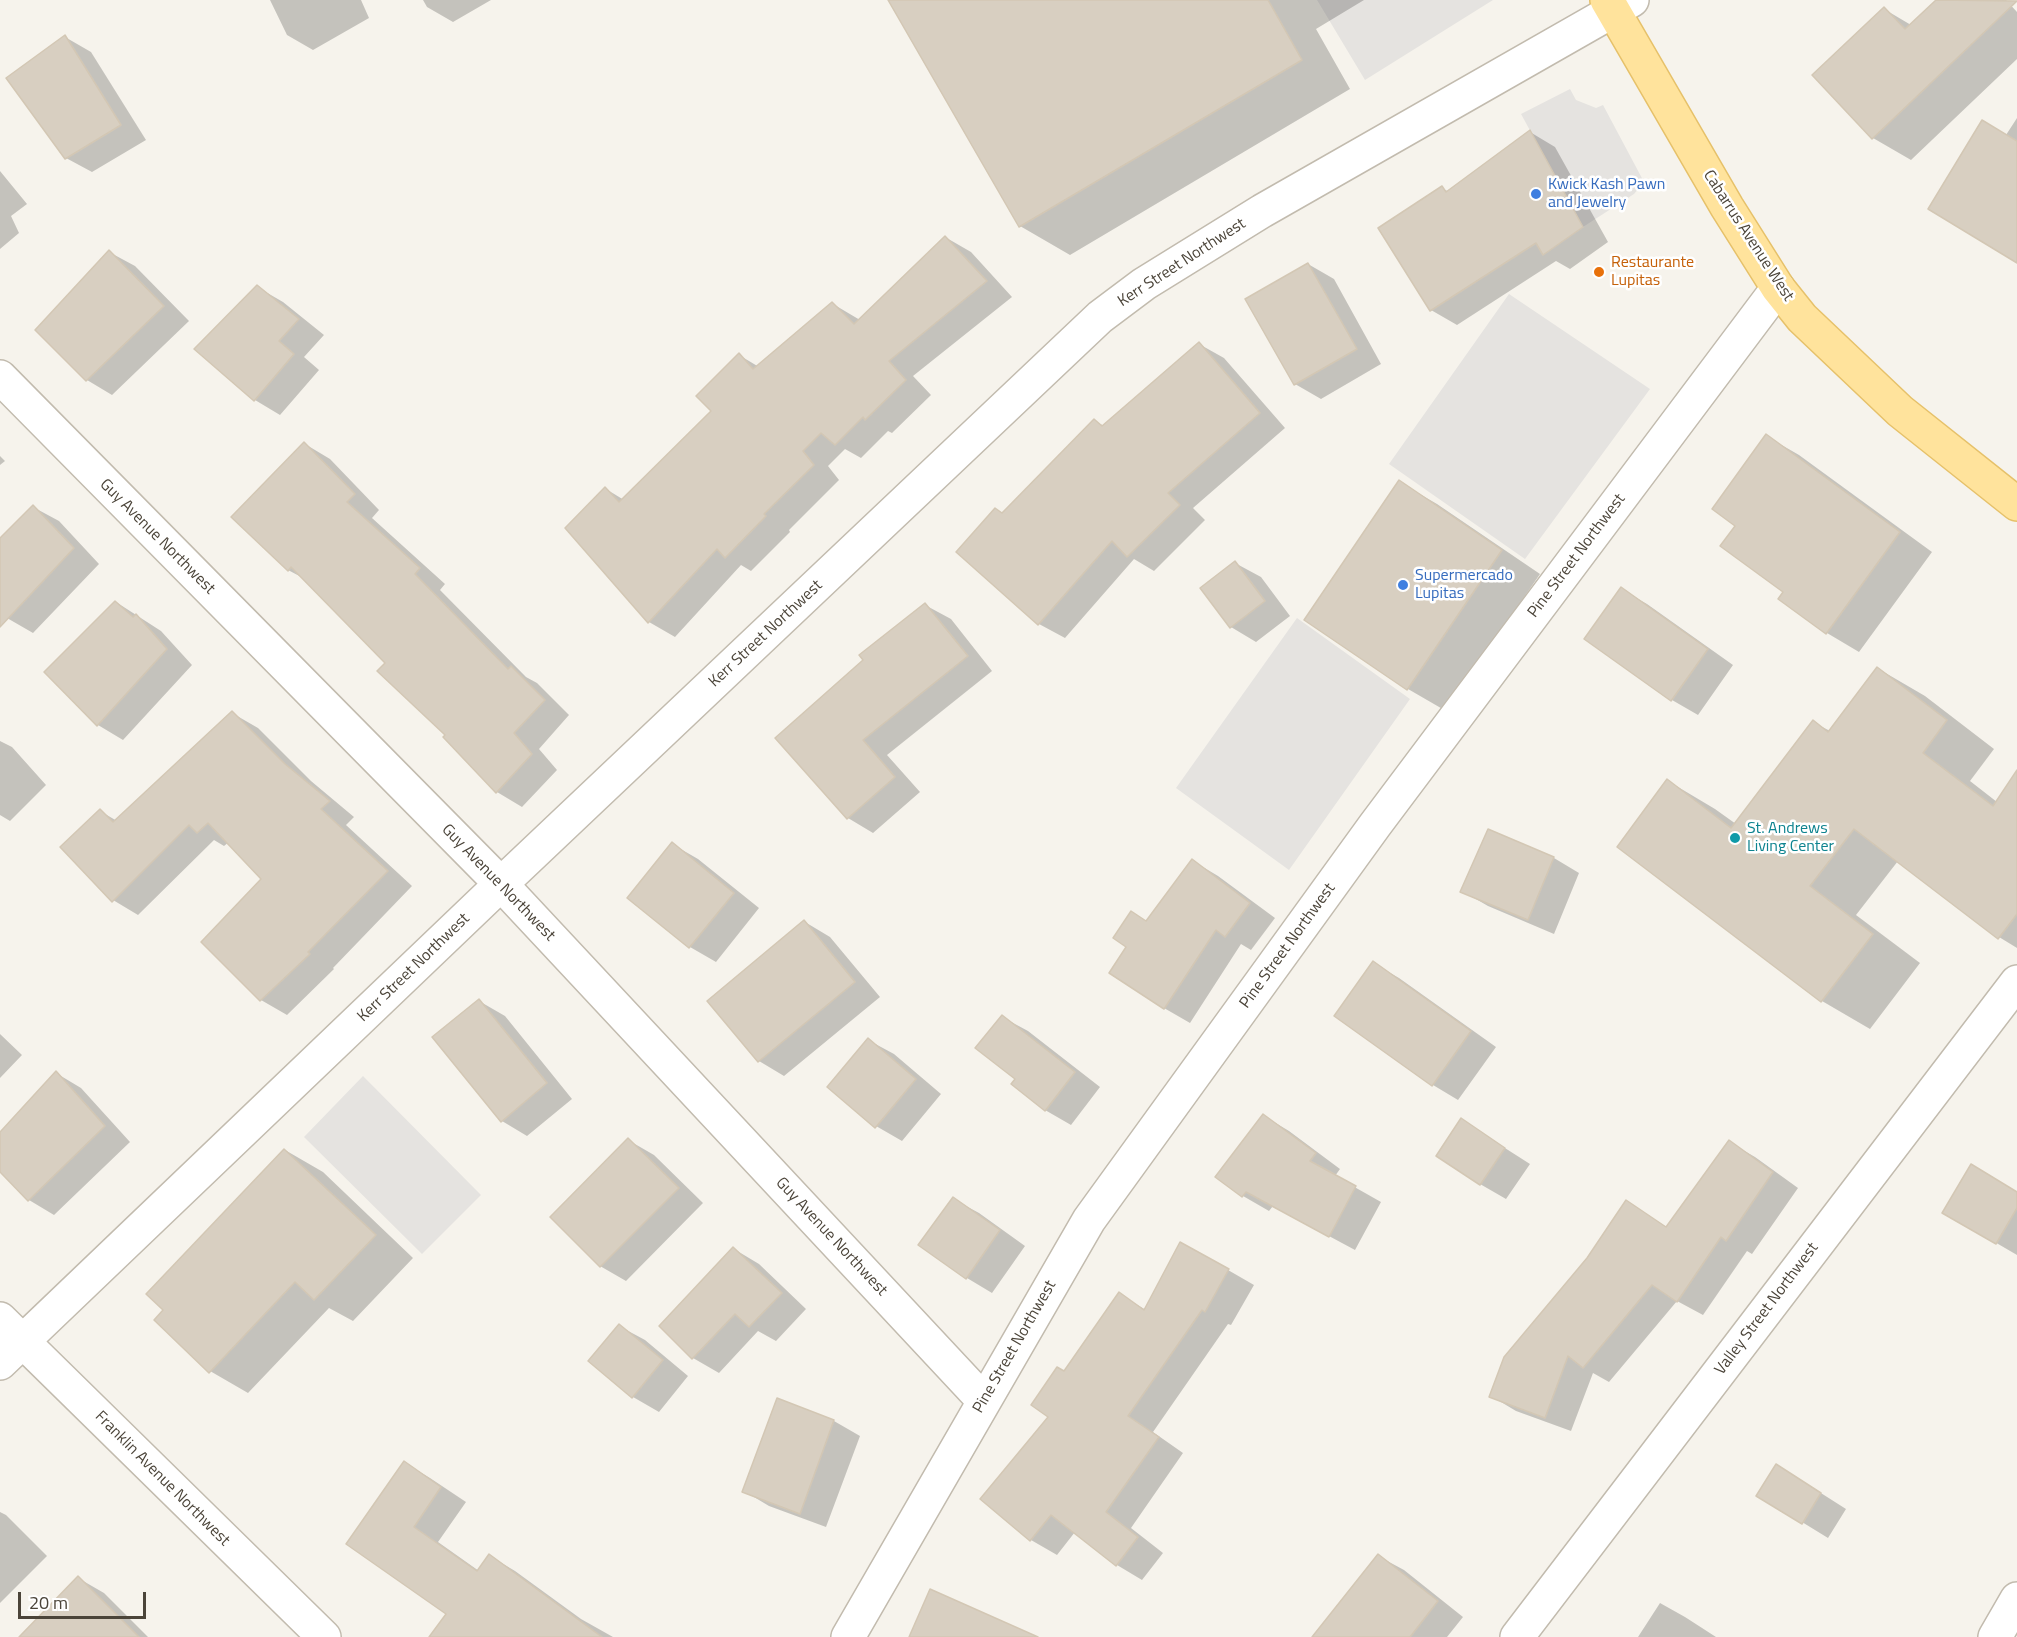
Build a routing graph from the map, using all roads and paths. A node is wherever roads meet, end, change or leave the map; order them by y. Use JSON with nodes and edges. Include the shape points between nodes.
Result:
{"nodes":[{"id":1,"x":1617,"y":4,"type":"edge"},
{"id":2,"x":1778,"y":288,"type":"junction"},
{"id":3,"x":0,"y":377,"type":"edge"},
{"id":4,"x":2017,"y":504,"type":"edge"},
{"id":5,"x":501,"y":884,"type":"junction"},
{"id":6,"x":2017,"y":982,"type":"edge"},
{"id":7,"x":8,"y":1341,"type":"edge"},
{"id":8,"x":984,"y":1401,"type":"junction"},
{"id":9,"x":2017,"y":1599,"type":"edge"},
{"id":10,"x":324,"y":1637,"type":"edge"},
{"id":11,"x":848,"y":1637,"type":"edge"},
{"id":12,"x":1517,"y":1637,"type":"edge"},
{"id":13,"x":1995,"y":1637,"type":"edge"}],
"edges":[{"from":1,"to":2,"type":"main road","name":"Cabarrus Avenue West","via":[[1726,207]]},
{"from":1,"to":5,"type":"street","name":"Kerr Street Northwest","via":[[1262,211],[1144,284],[1101,317]]},
{"from":2,"to":4,"type":"main road","name":"Cabarrus Avenue West","via":[[1802,318],[1900,411]]},
{"from":2,"to":8,"type":"street","name":"Pine Street Northwest","via":[[1375,825],[1089,1220]]},
{"from":3,"to":5,"type":"street","name":"Guy Avenue Northwest"},
{"from":5,"to":7,"type":"street","name":"Kerr Street Northwest"},
{"from":5,"to":8,"type":"street","name":"Guy Avenue Northwest"},
{"from":6,"to":12,"type":"street","name":"Valley Street Northwest"},
{"from":7,"to":10,"type":"street","name":"Franklin Avenue Northwest"},
{"from":8,"to":11,"type":"street","name":"Pine Street Northwest"},
{"from":9,"to":13,"type":"street"}]}
